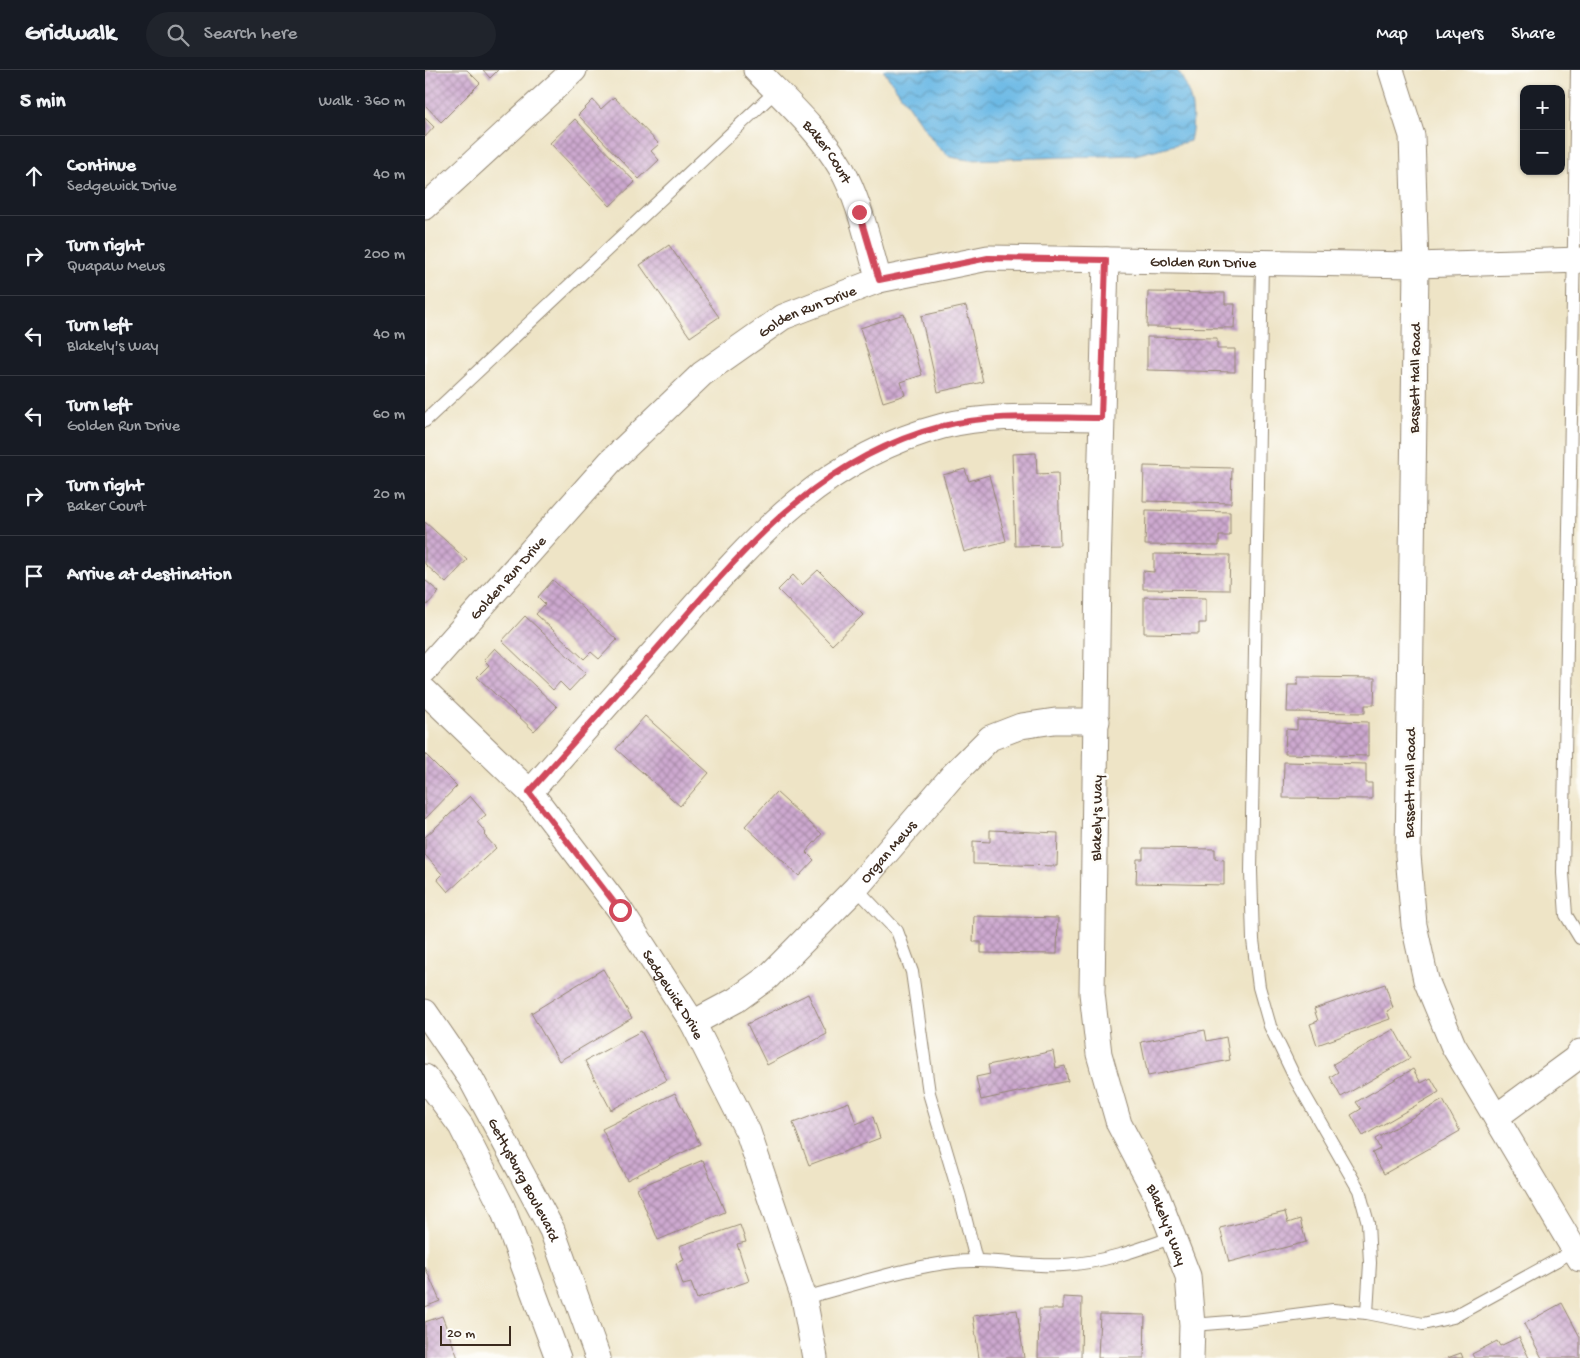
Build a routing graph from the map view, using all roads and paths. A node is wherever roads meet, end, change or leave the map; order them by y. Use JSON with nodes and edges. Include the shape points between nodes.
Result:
{"nodes":[{"id":1,"x":574,"y":70,"type":"edge"},
{"id":2,"x":756,"y":70,"type":"edge"},
{"id":3,"x":1391,"y":70,"type":"edge"},
{"id":4,"x":1577,"y":70,"type":"edge"},
{"id":5,"x":777,"y":90,"type":"junction"},
{"id":6,"x":425,"y":207,"type":"edge"},
{"id":7,"x":1106,"y":260,"type":"junction"},
{"id":8,"x":1577,"y":260,"type":"edge"},
{"id":9,"x":1262,"y":263,"type":"junction"},
{"id":10,"x":1416,"y":266,"type":"junction"},
{"id":11,"x":879,"y":280,"type":"junction"},
{"id":12,"x":1101,"y":418,"type":"junction"},
{"id":13,"x":425,"y":421,"type":"edge"},
{"id":14,"x":425,"y":670,"type":"edge"},
{"id":15,"x":425,"y":691,"type":"edge"},
{"id":16,"x":1097,"y":721,"type":"junction"},
{"id":17,"x":529,"y":792,"type":"junction"},
{"id":18,"x":856,"y":888,"type":"junction"},
{"id":19,"x":1580,"y":938,"type":"edge"},
{"id":20,"x":425,"y":1012,"type":"edge"},
{"id":21,"x":693,"y":1023,"type":"junction"},
{"id":22,"x":1580,"y":1052,"type":"edge"},
{"id":23,"x":425,"y":1077,"type":"edge"},
{"id":24,"x":1496,"y":1117,"type":"junction"},
{"id":25,"x":1173,"y":1237,"type":"junction"},
{"id":26,"x":1578,"y":1253,"type":"edge"},
{"id":27,"x":976,"y":1260,"type":"junction"},
{"id":28,"x":804,"y":1298,"type":"junction"},
{"id":29,"x":1367,"y":1313,"type":"junction"},
{"id":30,"x":1193,"y":1325,"type":"junction"},
{"id":31,"x":558,"y":1358,"type":"edge"},
{"id":32,"x":598,"y":1358,"type":"edge"},
{"id":33,"x":815,"y":1358,"type":"edge"},
{"id":34,"x":1191,"y":1358,"type":"edge"}],
"edges":[{"from":1,"to":6,"type":"street"},
{"from":2,"to":5,"type":"street","name":"Baker Court"},
{"from":3,"to":10,"type":"street","name":"Bassett Hall Road","via":[[1412,136]]},
{"from":4,"to":8,"type":"lane"},
{"from":5,"to":11,"type":"street","name":"Baker Court","via":[[809,123],[841,168],[859,212]]},
{"from":5,"to":13,"type":"lane"},
{"from":7,"to":9,"type":"street","name":"Golden Run Drive"},
{"from":7,"to":11,"type":"street","name":"Golden Run Drive","via":[[988,258]]},
{"from":7,"to":12,"type":"street","name":"Blakely's Way"},
{"from":8,"to":10,"type":"street","name":"Golden Run Drive"},
{"from":8,"to":19,"type":"lane","via":[[1563,873],[1566,915]]},
{"from":9,"to":10,"type":"street","name":"Golden Run Drive"},
{"from":9,"to":29,"type":"lane","via":[[1251,871],[1253,940],[1259,987],[1270,1026],[1296,1080],[1359,1190],[1368,1223]]},
{"from":10,"to":24,"type":"street","name":"Bassett Hall Road","via":[[1408,855],[1414,926],[1426,980],[1446,1029]]},
{"from":11,"to":14,"type":"street","name":"Golden Run Drive","via":[[783,317],[702,374],[610,462]]},
{"from":12,"to":16,"type":"street","name":"Blakely's Way"},
{"from":12,"to":17,"type":"street","via":[[1008,417],[943,426],[869,453],[810,491],[751,542]]},
{"from":15,"to":17,"type":"street","name":"Sedgewick Drive"},
{"from":16,"to":18,"type":"street","name":"Organ Mews","via":[[1055,721],[1021,726],[990,738],[954,774]]},
{"from":16,"to":25,"type":"street","name":"Blakely's Way","via":[[1092,993],[1099,1054],[1119,1124],[1157,1196]]},
{"from":17,"to":21,"type":"street","name":"Sedgewick Drive","via":[[620,910]]},
{"from":18,"to":21,"type":"street","name":"Organ Mews","via":[[768,977],[736,1000]]},
{"from":18,"to":27,"type":"lane","via":[[897,931],[912,972],[929,1093]]},
{"from":20,"to":32,"type":"street","name":"Gettysburg Boulevard","via":[[471,1079],[553,1230]]},
{"from":21,"to":28,"type":"street","name":"Sedgewick Drive","via":[[747,1132]]},
{"from":22,"to":24,"type":"street"},
{"from":23,"to":31,"type":"street","name":"Gettysburg Boulevard","via":[[461,1126],[502,1207]]},
{"from":24,"to":26,"type":"street","name":"Bassett Hall Road"},
{"from":25,"to":27,"type":"lane","via":[[1103,1259],[1063,1265]]},
{"from":25,"to":30,"type":"street","name":"Blakely's Way","via":[[1188,1276]]},
{"from":26,"to":29,"type":"lane","via":[[1453,1317],[1423,1324]]},
{"from":27,"to":28,"type":"lane","via":[[909,1270]]},
{"from":28,"to":33,"type":"street","name":"Sedgewick Drive"},
{"from":29,"to":30,"type":"lane","via":[[1333,1310]]},
{"from":30,"to":34,"type":"street","name":"Blakely's Way"}]}
